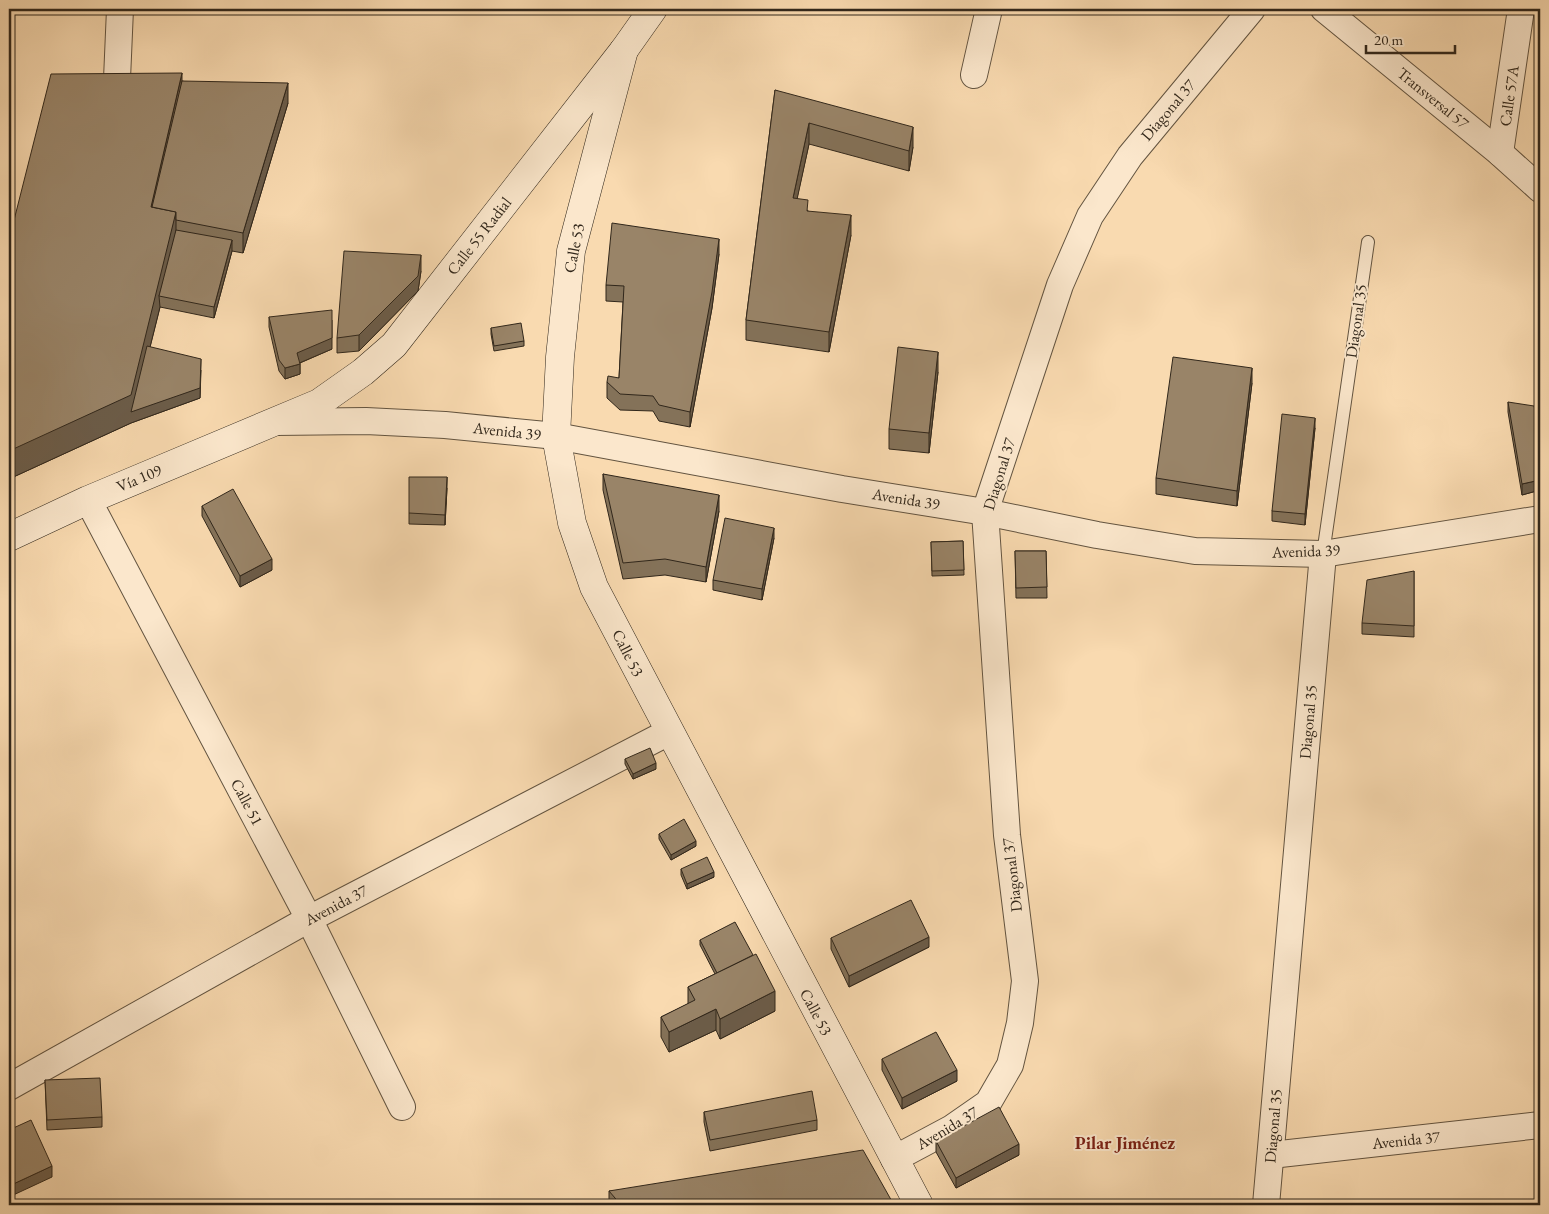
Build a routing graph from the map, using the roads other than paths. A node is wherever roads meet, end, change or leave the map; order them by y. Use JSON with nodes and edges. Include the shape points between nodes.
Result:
{"nodes":[{"id":1,"x":120,"y":9,"type":"edge"},
{"id":2,"x":653,"y":9,"type":"edge"},
{"id":3,"x":989,"y":9,"type":"edge"},
{"id":4,"x":1252,"y":9,"type":"edge"},
{"id":5,"x":1324,"y":9,"type":"edge"},
{"id":6,"x":1521,"y":9,"type":"edge"},
{"id":7,"x":624,"y":50,"type":"junction"},
{"id":8,"x":974,"y":75,"type":"dead end"},
{"id":9,"x":117,"y":80,"type":"edge"},
{"id":10,"x":1500,"y":153,"type":"junction"},
{"id":11,"x":1540,"y":188,"type":"edge"},
{"id":12,"x":1368,"y":242,"type":"dead end"},
{"id":13,"x":270,"y":422,"type":"junction"},
{"id":14,"x":556,"y":436,"type":"junction"},
{"id":15,"x":88,"y":500,"type":"junction"},
{"id":16,"x":985,"y":512,"type":"junction"},
{"id":17,"x":1540,"y":519,"type":"edge"},
{"id":18,"x":9,"y":537,"type":"edge"},
{"id":19,"x":1323,"y":554,"type":"junction"},
{"id":20,"x":669,"y":732,"type":"junction"},
{"id":21,"x":308,"y":919,"type":"junction"},
{"id":22,"x":1010,"y":1065,"type":"joint"},
{"id":23,"x":9,"y":1087,"type":"edge"},
{"id":24,"x":402,"y":1107,"type":"dead end"},
{"id":25,"x":1540,"y":1125,"type":"edge"},
{"id":26,"x":1271,"y":1155,"type":"junction"},
{"id":27,"x":894,"y":1159,"type":"junction"},
{"id":28,"x":918,"y":1205,"type":"edge"},
{"id":29,"x":1266,"y":1205,"type":"edge"}],
"edges":[{"from":1,"to":9,"type":"street"},
{"from":2,"to":7,"type":"main road","name":"Calle 55 Radial"},
{"from":3,"to":8,"type":"street"},
{"from":4,"to":16,"type":"street","name":"Diagonal 37","via":[[1130,156],[1090,216],[1060,285]]},
{"from":5,"to":10,"type":"street","name":"Transversal 57"},
{"from":6,"to":10,"type":"street","name":"Calle 57A"},
{"from":7,"to":13,"type":"main road","name":"Calle 55 Radial","via":[[394,345],[363,372],[319,402]]},
{"from":7,"to":14,"type":"main road","name":"Calle 53","via":[[571,251]]},
{"from":10,"to":11,"type":"street","name":"Transversal 57"},
{"from":12,"to":19,"type":"lane","name":"Diagonal 35"},
{"from":13,"to":14,"type":"street","name":"Avenida 39","via":[[445,424]]},
{"from":13,"to":15,"type":"main road","name":"Vía 109"},
{"from":14,"to":16,"type":"street","name":"Avenida 39"},
{"from":14,"to":20,"type":"main road","name":"Calle 53","via":[[572,523],[594,587]]},
{"from":15,"to":18,"type":"main road","name":"Vía 109"},
{"from":15,"to":21,"type":"street","name":"Calle 51"},
{"from":16,"to":19,"type":"street","name":"Avenida 39","via":[[1097,536],[1195,551]]},
{"from":16,"to":22,"type":"street","name":"Diagonal 37","via":[[1007,834],[1025,981]]},
{"from":17,"to":19,"type":"street","name":"Avenida 39"},
{"from":19,"to":26,"type":"street","name":"Diagonal 35"},
{"from":20,"to":21,"type":"street","name":"Avenida 37"},
{"from":20,"to":27,"type":"main road","name":"Calle 53"},
{"from":21,"to":23,"type":"street","name":"Avenida 37"},
{"from":21,"to":24,"type":"street","name":"Calle 51"},
{"from":22,"to":27,"type":"street","name":"Avenida 37","via":[[988,1103],[952,1128]]},
{"from":25,"to":26,"type":"street","name":"Avenida 37"},
{"from":26,"to":29,"type":"street","name":"Diagonal 35"},
{"from":27,"to":28,"type":"main road","name":"Calle 53"}]}
